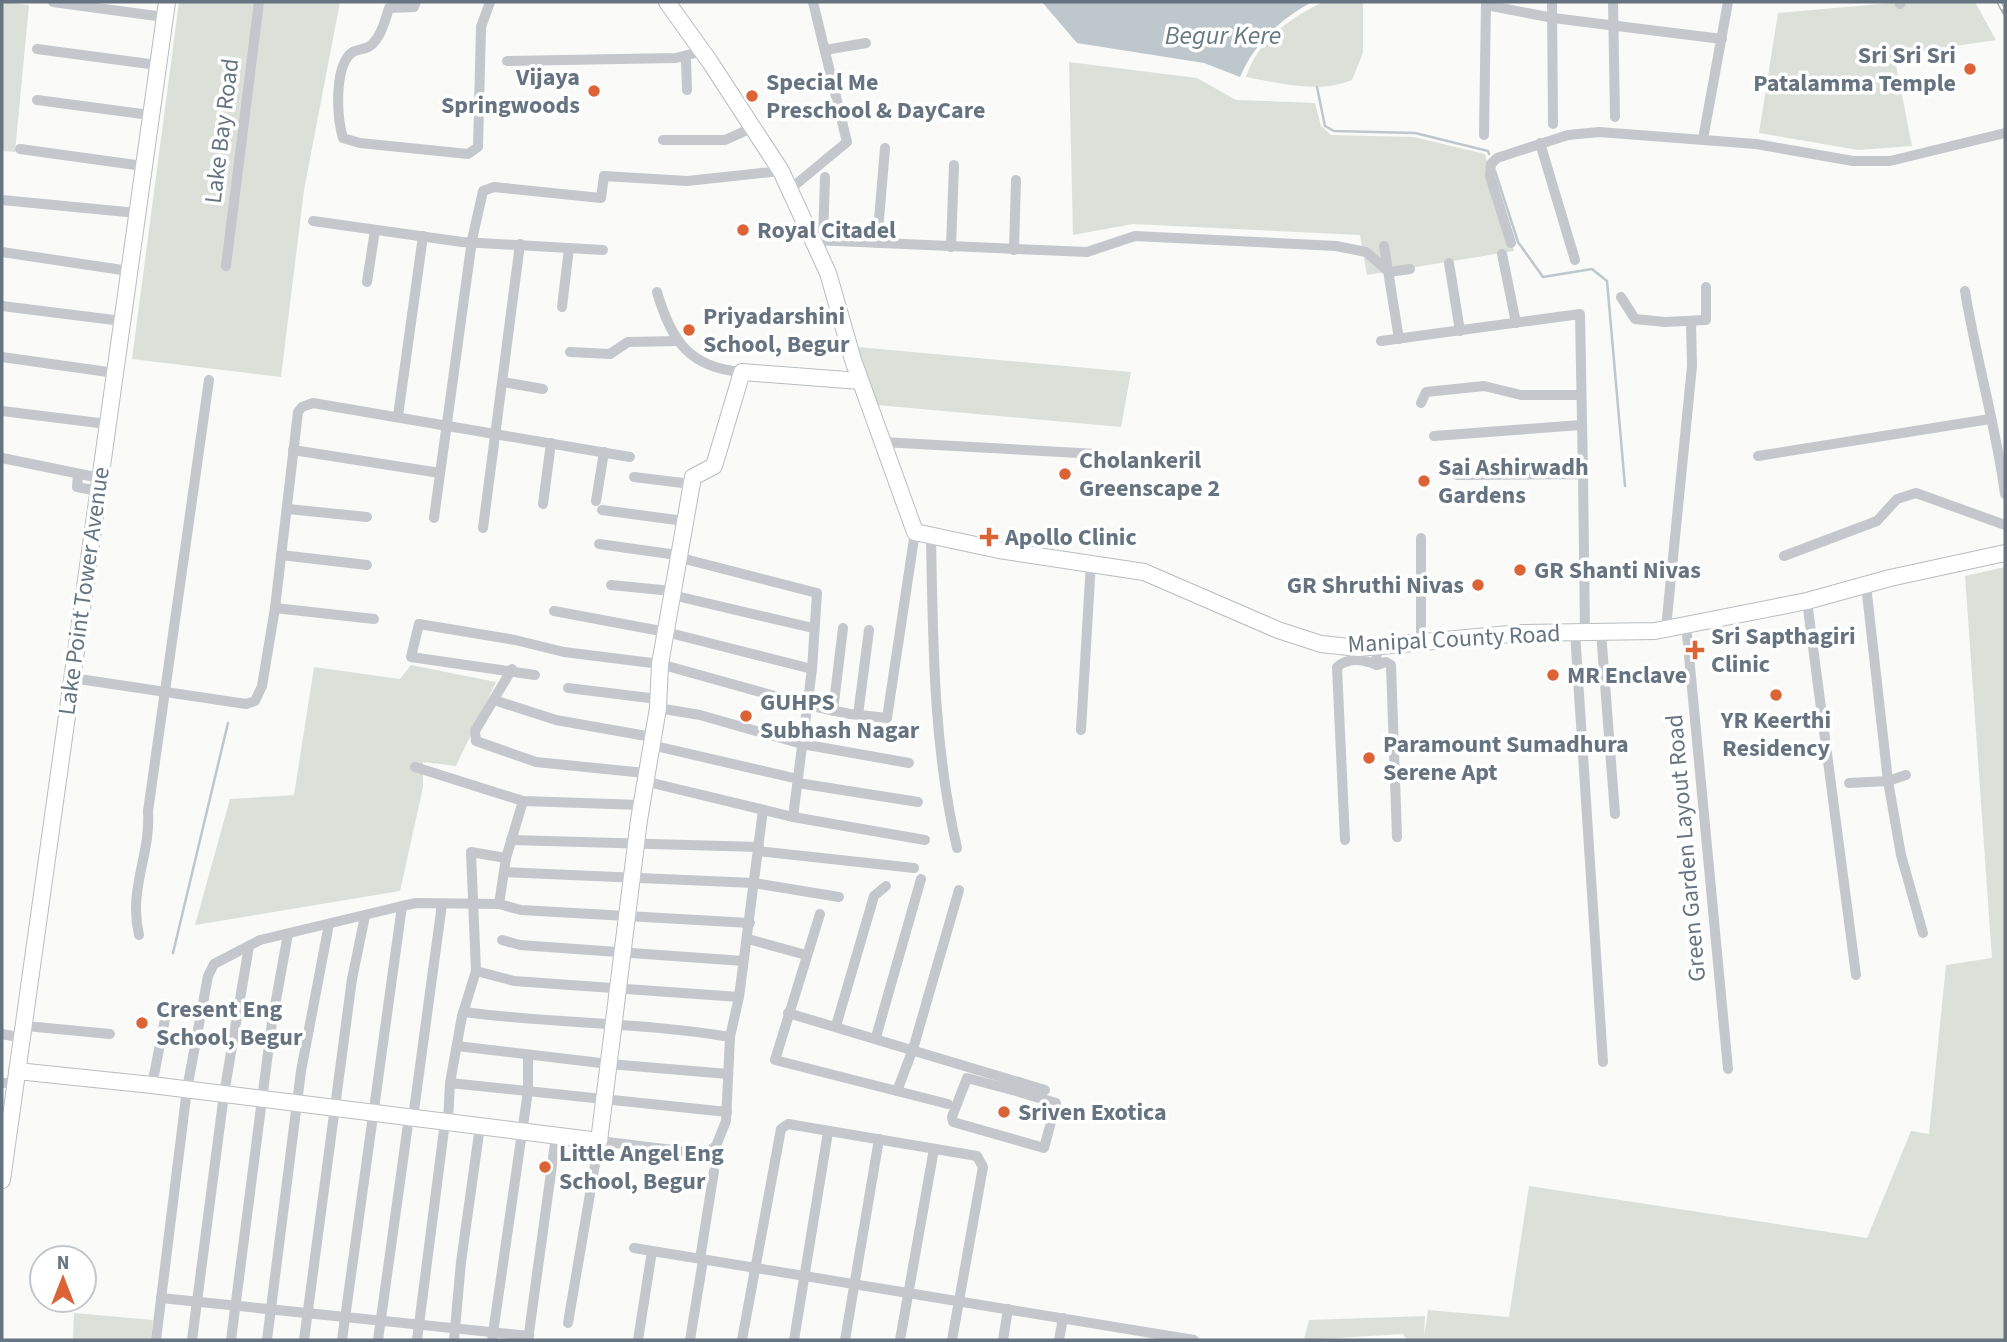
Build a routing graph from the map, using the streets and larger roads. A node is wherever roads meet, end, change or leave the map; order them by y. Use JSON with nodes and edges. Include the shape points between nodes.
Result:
{"nodes":[{"id":1,"x":53,"y":2,"type":"edge"},
{"id":2,"x":259,"y":2,"type":"edge"},
{"id":3,"x":416,"y":2,"type":"edge"},
{"id":4,"x":490,"y":2,"type":"edge"},
{"id":5,"x":667,"y":2,"type":"edge"},
{"id":6,"x":813,"y":2,"type":"edge"},
{"id":7,"x":1552,"y":2,"type":"edge"},
{"id":8,"x":1613,"y":2,"type":"edge"},
{"id":9,"x":1728,"y":2,"type":"edge"},
{"id":10,"x":1486,"y":4,"type":"edge"},
{"id":11,"x":166,"y":10,"type":"edge"},
{"id":12,"x":1553,"y":18,"type":"junction"},
{"id":13,"x":1614,"y":26,"type":"junction"},
{"id":14,"x":1722,"y":38,"type":"junction"},
{"id":15,"x":866,"y":43,"type":"dead end"},
{"id":16,"x":37,"y":49,"type":"dead end"},
{"id":17,"x":825,"y":50,"type":"junction"},
{"id":18,"x":705,"y":55,"type":"junction"},
{"id":19,"x":681,"y":59,"type":"junction"},
{"id":20,"x":506,"y":61,"type":"dead end"},
{"id":21,"x":157,"y":65,"type":"junction"},
{"id":22,"x":687,"y":90,"type":"dead end"},
{"id":23,"x":37,"y":100,"type":"dead end"},
{"id":24,"x":150,"y":115,"type":"junction"},
{"id":25,"x":1615,"y":117,"type":"dead end"},
{"id":26,"x":1553,"y":124,"type":"dead end"},
{"id":27,"x":752,"y":128,"type":"junction"},
{"id":28,"x":2005,"y":133,"type":"edge"},
{"id":29,"x":1484,"y":135,"type":"dead end"},
{"id":30,"x":1703,"y":139,"type":"junction"},
{"id":31,"x":663,"y":140,"type":"dead end"},
{"id":32,"x":1540,"y":144,"type":"junction"},
{"id":33,"x":885,"y":148,"type":"dead end"},
{"id":34,"x":20,"y":149,"type":"dead end"},
{"id":35,"x":954,"y":165,"type":"dead end"},
{"id":36,"x":144,"y":166,"type":"junction"},
{"id":37,"x":781,"y":171,"type":"junction"},
{"id":38,"x":825,"y":177,"type":"dead end"},
{"id":39,"x":1016,"y":180,"type":"dead end"},
{"id":40,"x":789,"y":190,"type":"junction"},
{"id":41,"x":2,"y":200,"type":"edge"},
{"id":42,"x":137,"y":213,"type":"junction"},
{"id":43,"x":313,"y":221,"type":"dead end"},
{"id":44,"x":375,"y":230,"type":"junction"},
{"id":45,"x":424,"y":236,"type":"junction"},
{"id":46,"x":472,"y":240,"type":"junction"},
{"id":47,"x":818,"y":240,"type":"junction"},
{"id":48,"x":877,"y":243,"type":"junction"},
{"id":49,"x":1511,"y":243,"type":"dead end"},
{"id":50,"x":520,"y":244,"type":"junction"},
{"id":51,"x":1384,"y":246,"type":"dead end"},
{"id":52,"x":951,"y":247,"type":"junction"},
{"id":53,"x":569,"y":248,"type":"junction"},
{"id":54,"x":603,"y":250,"type":"dead end"},
{"id":55,"x":1014,"y":250,"type":"junction"},
{"id":56,"x":2,"y":252,"type":"edge"},
{"id":57,"x":1502,"y":254,"type":"dead end"},
{"id":58,"x":1575,"y":260,"type":"dead end"},
{"id":59,"x":1449,"y":264,"type":"dead end"},
{"id":60,"x":226,"y":266,"type":"dead end"},
{"id":61,"x":1410,"y":269,"type":"dead end"},
{"id":62,"x":129,"y":271,"type":"junction"},
{"id":63,"x":1389,"y":272,"type":"junction"},
{"id":64,"x":368,"y":282,"type":"dead end"},
{"id":65,"x":1706,"y":286,"type":"dead end"},
{"id":66,"x":1965,"y":291,"type":"dead end"},
{"id":67,"x":657,"y":292,"type":"dead end"},
{"id":68,"x":1621,"y":297,"type":"dead end"},
{"id":69,"x":2,"y":306,"type":"edge"},
{"id":70,"x":562,"y":307,"type":"dead end"},
{"id":71,"x":122,"y":321,"type":"junction"},
{"id":72,"x":1690,"y":321,"type":"junction"},
{"id":73,"x":1516,"y":323,"type":"junction"},
{"id":74,"x":1460,"y":331,"type":"junction"},
{"id":75,"x":1399,"y":339,"type":"junction"},
{"id":76,"x":677,"y":341,"type":"junction"},
{"id":77,"x":1381,"y":341,"type":"dead end"},
{"id":78,"x":570,"y":352,"type":"dead end"},
{"id":79,"x":2,"y":357,"type":"edge"},
{"id":80,"x":742,"y":372,"type":"junction"},
{"id":81,"x":115,"y":373,"type":"junction"},
{"id":82,"x":209,"y":380,"type":"dead end"},
{"id":83,"x":860,"y":381,"type":"junction"},
{"id":84,"x":503,"y":382,"type":"junction"},
{"id":85,"x":543,"y":389,"type":"dead end"},
{"id":86,"x":1581,"y":395,"type":"junction"},
{"id":87,"x":1421,"y":402,"type":"dead end"},
{"id":88,"x":2,"y":411,"type":"edge"},
{"id":89,"x":398,"y":416,"type":"junction"},
{"id":90,"x":1990,"y":419,"type":"junction"},
{"id":91,"x":107,"y":424,"type":"junction"},
{"id":92,"x":447,"y":424,"type":"junction"},
{"id":93,"x":1581,"y":425,"type":"junction"},
{"id":94,"x":2005,"y":430,"type":"edge"},
{"id":95,"x":496,"y":433,"type":"junction"},
{"id":96,"x":1994,"y":434,"type":"junction"},
{"id":97,"x":1434,"y":436,"type":"dead end"},
{"id":98,"x":882,"y":442,"type":"junction"},
{"id":99,"x":551,"y":443,"type":"junction"},
{"id":100,"x":293,"y":450,"type":"junction"},
{"id":101,"x":604,"y":452,"type":"junction"},
{"id":102,"x":1097,"y":454,"type":"dead end"},
{"id":103,"x":1758,"y":456,"type":"dead end"},
{"id":104,"x":630,"y":457,"type":"dead end"},
{"id":105,"x":2,"y":458,"type":"edge"},
{"id":106,"x":440,"y":473,"type":"junction"},
{"id":107,"x":1583,"y":474,"type":"junction"},
{"id":108,"x":1457,"y":475,"type":"dead end"},
{"id":109,"x":634,"y":477,"type":"dead end"},
{"id":110,"x":691,"y":484,"type":"junction"},
{"id":111,"x":99,"y":485,"type":"junction"},
{"id":112,"x":2005,"y":494,"type":"edge"},
{"id":113,"x":543,"y":504,"type":"dead end"},
{"id":114,"x":288,"y":509,"type":"junction"},
{"id":115,"x":367,"y":517,"type":"dead end"},
{"id":116,"x":434,"y":518,"type":"dead end"},
{"id":117,"x":684,"y":521,"type":"junction"},
{"id":118,"x":2005,"y":524,"type":"edge"},
{"id":119,"x":483,"y":528,"type":"dead end"},
{"id":120,"x":923,"y":534,"type":"junction"},
{"id":121,"x":1421,"y":538,"type":"dead end"},
{"id":122,"x":599,"y":544,"type":"dead end"},
{"id":123,"x":2005,"y":553,"type":"edge"},
{"id":124,"x":281,"y":555,"type":"junction"},
{"id":125,"x":677,"y":556,"type":"junction"},
{"id":126,"x":1784,"y":556,"type":"dead end"},
{"id":127,"x":1091,"y":562,"type":"junction"},
{"id":128,"x":367,"y":565,"type":"dead end"},
{"id":129,"x":611,"y":584,"type":"dead end"},
{"id":130,"x":1867,"y":585,"type":"junction"},
{"id":131,"x":672,"y":593,"type":"junction"},
{"id":132,"x":1807,"y":601,"type":"junction"},
{"id":133,"x":275,"y":608,"type":"junction"},
{"id":134,"x":554,"y":611,"type":"dead end"},
{"id":135,"x":374,"y":619,"type":"dead end"},
{"id":136,"x":1686,"y":624,"type":"junction"},
{"id":137,"x":813,"y":628,"type":"junction"},
{"id":138,"x":843,"y":628,"type":"dead end"},
{"id":139,"x":1666,"y":628,"type":"junction"},
{"id":140,"x":869,"y":630,"type":"dead end"},
{"id":141,"x":666,"y":632,"type":"junction"},
{"id":142,"x":1587,"y":632,"type":"junction"},
{"id":143,"x":1421,"y":643,"type":"junction"},
{"id":144,"x":1376,"y":648,"type":"junction"},
{"id":145,"x":660,"y":664,"type":"junction"},
{"id":146,"x":1377,"y":665,"type":"junction"},
{"id":147,"x":512,"y":669,"type":"junction"},
{"id":148,"x":812,"y":669,"type":"junction"},
{"id":149,"x":535,"y":675,"type":"dead end"},
{"id":150,"x":72,"y":678,"type":"junction"},
{"id":151,"x":568,"y":688,"type":"dead end"},
{"id":152,"x":166,"y":691,"type":"junction"},
{"id":153,"x":494,"y":700,"type":"junction"},
{"id":154,"x":658,"y":704,"type":"junction"},
{"id":155,"x":807,"y":705,"type":"junction"},
{"id":156,"x":833,"y":711,"type":"junction"},
{"id":157,"x":858,"y":715,"type":"junction"},
{"id":158,"x":1081,"y":730,"type":"dead end"},
{"id":159,"x":652,"y":741,"type":"junction"},
{"id":160,"x":802,"y":744,"type":"junction"},
{"id":161,"x":909,"y":763,"type":"dead end"},
{"id":162,"x":415,"y":767,"type":"dead end"},
{"id":163,"x":1906,"y":775,"type":"dead end"},
{"id":164,"x":645,"y":777,"type":"junction"},
{"id":165,"x":798,"y":781,"type":"junction"},
{"id":166,"x":1888,"y":781,"type":"junction"},
{"id":167,"x":1849,"y":783,"type":"dead end"},
{"id":168,"x":523,"y":801,"type":"junction"},
{"id":169,"x":918,"y":802,"type":"dead end"},
{"id":170,"x":641,"y":805,"type":"junction"},
{"id":171,"x":763,"y":810,"type":"junction"},
{"id":172,"x":1615,"y":814,"type":"dead end"},
{"id":173,"x":793,"y":817,"type":"junction"},
{"id":174,"x":1396,"y":837,"type":"dead end"},
{"id":175,"x":511,"y":840,"type":"junction"},
{"id":176,"x":1345,"y":840,"type":"dead end"},
{"id":177,"x":925,"y":841,"type":"dead end"},
{"id":178,"x":636,"y":843,"type":"junction"},
{"id":179,"x":957,"y":848,"type":"dead end"},
{"id":180,"x":759,"y":849,"type":"junction"},
{"id":181,"x":506,"y":858,"type":"junction"},
{"id":182,"x":914,"y":868,"type":"dead end"},
{"id":183,"x":504,"y":872,"type":"junction"},
{"id":184,"x":633,"y":879,"type":"junction"},
{"id":185,"x":921,"y":879,"type":"dead end"},
{"id":186,"x":754,"y":883,"type":"junction"},
{"id":187,"x":886,"y":886,"type":"dead end"},
{"id":188,"x":959,"y":890,"type":"dead end"},
{"id":189,"x":839,"y":897,"type":"dead end"},
{"id":190,"x":442,"y":904,"type":"junction"},
{"id":191,"x":475,"y":904,"type":"junction"},
{"id":192,"x":499,"y":904,"type":"junction"},
{"id":193,"x":402,"y":906,"type":"junction"},
{"id":194,"x":820,"y":914,"type":"dead end"},
{"id":195,"x":365,"y":916,"type":"junction"},
{"id":196,"x":628,"y":916,"type":"junction"},
{"id":197,"x":750,"y":923,"type":"junction"},
{"id":198,"x":329,"y":924,"type":"junction"},
{"id":199,"x":1923,"y":933,"type":"dead end"},
{"id":200,"x":288,"y":934,"type":"junction"},
{"id":201,"x":139,"y":935,"type":"dead end"},
{"id":202,"x":748,"y":939,"type":"junction"},
{"id":203,"x":502,"y":940,"type":"dead end"},
{"id":204,"x":249,"y":946,"type":"junction"},
{"id":205,"x":623,"y":953,"type":"junction"},
{"id":206,"x":806,"y":955,"type":"junction"},
{"id":207,"x":743,"y":961,"type":"junction"},
{"id":208,"x":476,"y":971,"type":"junction"},
{"id":209,"x":1856,"y":975,"type":"dead end"},
{"id":210,"x":618,"y":990,"type":"junction"},
{"id":211,"x":739,"y":997,"type":"junction"},
{"id":212,"x":464,"y":1012,"type":"junction"},
{"id":213,"x":788,"y":1013,"type":"junction"},
{"id":214,"x":166,"y":1014,"type":"dead end"},
{"id":215,"x":614,"y":1025,"type":"junction"},
{"id":216,"x":836,"y":1027,"type":"junction"},
{"id":217,"x":24,"y":1032,"type":"junction"},
{"id":218,"x":2,"y":1034,"type":"edge"},
{"id":219,"x":110,"y":1034,"type":"dead end"},
{"id":220,"x":730,"y":1037,"type":"junction"},
{"id":221,"x":876,"y":1037,"type":"junction"},
{"id":222,"x":457,"y":1046,"type":"junction"},
{"id":223,"x":913,"y":1049,"type":"junction"},
{"id":224,"x":528,"y":1055,"type":"junction"},
{"id":225,"x":1603,"y":1062,"type":"dead end"},
{"id":226,"x":609,"y":1064,"type":"junction"},
{"id":227,"x":1728,"y":1069,"type":"dead end"},
{"id":228,"x":728,"y":1074,"type":"junction"},
{"id":229,"x":12,"y":1079,"type":"edge"},
{"id":230,"x":995,"y":1079,"type":"junction"},
{"id":231,"x":450,"y":1083,"type":"junction"},
{"id":232,"x":152,"y":1085,"type":"junction"},
{"id":233,"x":1017,"y":1086,"type":"junction"},
{"id":234,"x":187,"y":1089,"type":"junction"},
{"id":235,"x":1045,"y":1090,"type":"dead end"},
{"id":236,"x":527,"y":1091,"type":"junction"},
{"id":237,"x":897,"y":1091,"type":"junction"},
{"id":238,"x":224,"y":1094,"type":"junction"},
{"id":239,"x":262,"y":1099,"type":"junction"},
{"id":240,"x":604,"y":1099,"type":"junction"},
{"id":241,"x":299,"y":1103,"type":"junction"},
{"id":242,"x":948,"y":1104,"type":"dead end"},
{"id":243,"x":336,"y":1108,"type":"junction"},
{"id":244,"x":372,"y":1112,"type":"junction"},
{"id":245,"x":727,"y":1112,"type":"junction"},
{"id":246,"x":411,"y":1117,"type":"junction"},
{"id":247,"x":446,"y":1122,"type":"junction"},
{"id":248,"x":480,"y":1126,"type":"junction"},
{"id":249,"x":521,"y":1131,"type":"junction"},
{"id":250,"x":828,"y":1132,"type":"junction"},
{"id":251,"x":556,"y":1136,"type":"junction"},
{"id":252,"x":879,"y":1139,"type":"junction"},
{"id":253,"x":599,"y":1141,"type":"junction"},
{"id":254,"x":934,"y":1149,"type":"junction"},
{"id":255,"x":714,"y":1171,"type":"dead end"},
{"id":256,"x":2,"y":1180,"type":"edge"},
{"id":257,"x":634,"y":1248,"type":"dead end"},
{"id":258,"x":652,"y":1251,"type":"junction"},
{"id":259,"x":701,"y":1259,"type":"junction"},
{"id":260,"x":755,"y":1268,"type":"junction"},
{"id":261,"x":805,"y":1276,"type":"junction"},
{"id":262,"x":854,"y":1285,"type":"junction"},
{"id":263,"x":908,"y":1294,"type":"junction"},
{"id":264,"x":161,"y":1298,"type":"junction"},
{"id":265,"x":959,"y":1301,"type":"junction"},
{"id":266,"x":197,"y":1302,"type":"junction"},
{"id":267,"x":235,"y":1306,"type":"junction"},
{"id":268,"x":271,"y":1309,"type":"junction"},
{"id":269,"x":1008,"y":1309,"type":"junction"},
{"id":270,"x":307,"y":1313,"type":"junction"},
{"id":271,"x":345,"y":1317,"type":"junction"},
{"id":272,"x":1063,"y":1318,"type":"junction"},
{"id":273,"x":381,"y":1320,"type":"junction"},
{"id":274,"x":568,"y":1323,"type":"dead end"},
{"id":275,"x":419,"y":1325,"type":"junction"},
{"id":276,"x":455,"y":1335,"type":"edge"},
{"id":277,"x":1137,"y":1335,"type":"edge"},
{"id":278,"x":492,"y":1336,"type":"edge"},
{"id":279,"x":528,"y":1338,"type":"edge"},
{"id":280,"x":156,"y":1340,"type":"edge"},
{"id":281,"x":192,"y":1340,"type":"edge"},
{"id":282,"x":231,"y":1340,"type":"edge"},
{"id":283,"x":267,"y":1340,"type":"edge"},
{"id":284,"x":304,"y":1340,"type":"edge"},
{"id":285,"x":342,"y":1340,"type":"edge"},
{"id":286,"x":378,"y":1340,"type":"edge"},
{"id":287,"x":417,"y":1340,"type":"edge"},
{"id":288,"x":638,"y":1340,"type":"edge"},
{"id":289,"x":690,"y":1340,"type":"edge"},
{"id":290,"x":742,"y":1340,"type":"edge"},
{"id":291,"x":794,"y":1340,"type":"edge"},
{"id":292,"x":845,"y":1340,"type":"edge"},
{"id":293,"x":900,"y":1340,"type":"edge"},
{"id":294,"x":952,"y":1340,"type":"edge"},
{"id":295,"x":1003,"y":1340,"type":"edge"},
{"id":296,"x":1059,"y":1340,"type":"edge"},
{"id":297,"x":1195,"y":1340,"type":"edge"}],
"edges":[{"from":1,"to":11,"type":"street"},
{"from":2,"to":60,"type":"street","name":"Lake Bay Road"},
{"from":3,"to":4,"type":"street","via":[[389,8],[377,37],[369,47],[352,52],[345,63],[338,111],[343,138],[468,154],[478,147],[481,27]]},
{"from":5,"to":18,"type":"street"},
{"from":6,"to":17,"type":"street"},
{"from":7,"to":12,"type":"street"},
{"from":8,"to":13,"type":"street"},
{"from":9,"to":14,"type":"street"},
{"from":10,"to":12,"type":"street"},
{"from":10,"to":29,"type":"street"},
{"from":11,"to":21,"type":"street","name":"Lake Point Tower Avenue"},
{"from":12,"to":13,"type":"street"},
{"from":12,"to":26,"type":"street"},
{"from":13,"to":14,"type":"street"},
{"from":13,"to":25,"type":"street"},
{"from":14,"to":30,"type":"street"},
{"from":15,"to":17,"type":"street"},
{"from":16,"to":21,"type":"street"},
{"from":17,"to":40,"type":"street","via":[[847,142]]},
{"from":18,"to":19,"type":"street"},
{"from":18,"to":27,"type":"street"},
{"from":19,"to":20,"type":"street"},
{"from":19,"to":22,"type":"street"},
{"from":21,"to":24,"type":"street","name":"Lake Point Tower Avenue"},
{"from":23,"to":24,"type":"street"},
{"from":24,"to":36,"type":"street","name":"Lake Point Tower Avenue"},
{"from":27,"to":31,"type":"street","via":[[725,140]]},
{"from":27,"to":37,"type":"street"},
{"from":28,"to":30,"type":"street","via":[[1890,161],[1853,161]]},
{"from":30,"to":32,"type":"street","via":[[1585,132]]},
{"from":32,"to":49,"type":"street","via":[[1490,164]]},
{"from":32,"to":58,"type":"street"},
{"from":33,"to":48,"type":"street"},
{"from":34,"to":36,"type":"street"},
{"from":35,"to":52,"type":"street"},
{"from":36,"to":42,"type":"street","name":"Lake Point Tower Avenue"},
{"from":37,"to":40,"type":"street"},
{"from":37,"to":46,"type":"street","via":[[687,181],[604,176],[601,198],[494,187],[483,191]]},
{"from":38,"to":47,"type":"street"},
{"from":39,"to":55,"type":"street"},
{"from":40,"to":47,"type":"street"},
{"from":41,"to":42,"type":"street"},
{"from":42,"to":62,"type":"street","name":"Lake Point Tower Avenue"},
{"from":43,"to":44,"type":"street"},
{"from":44,"to":45,"type":"street"},
{"from":44,"to":64,"type":"street"},
{"from":45,"to":46,"type":"street"},
{"from":45,"to":89,"type":"street"},
{"from":46,"to":50,"type":"street"},
{"from":46,"to":92,"type":"street"},
{"from":47,"to":48,"type":"street"},
{"from":47,"to":83,"type":"street"},
{"from":48,"to":52,"type":"street"},
{"from":50,"to":53,"type":"street"},
{"from":50,"to":84,"type":"street"},
{"from":51,"to":63,"type":"street"},
{"from":52,"to":55,"type":"street"},
{"from":53,"to":54,"type":"street"},
{"from":53,"to":70,"type":"street"},
{"from":55,"to":63,"type":"street","via":[[1087,252],[1135,236],[1336,246],[1366,252]]},
{"from":56,"to":62,"type":"street"},
{"from":57,"to":73,"type":"street"},
{"from":59,"to":74,"type":"street"},
{"from":61,"to":63,"type":"street"},
{"from":62,"to":71,"type":"street","name":"Lake Point Tower Avenue"},
{"from":63,"to":75,"type":"street"},
{"from":65,"to":72,"type":"street","via":[[1706,320]]},
{"from":66,"to":90,"type":"street"},
{"from":67,"to":76,"type":"street"},
{"from":68,"to":72,"type":"street","via":[[1635,319]]},
{"from":69,"to":71,"type":"street"},
{"from":71,"to":81,"type":"street","name":"Lake Point Tower Avenue"},
{"from":72,"to":139,"type":"street","via":[[1692,366]]},
{"from":73,"to":74,"type":"street"},
{"from":73,"to":86,"type":"street","via":[[1580,314]]},
{"from":74,"to":75,"type":"street"},
{"from":75,"to":77,"type":"street"},
{"from":76,"to":78,"type":"street","via":[[628,342],[610,354]]},
{"from":76,"to":80,"type":"street","via":[[698,361],[718,370]]},
{"from":79,"to":81,"type":"street"},
{"from":80,"to":83,"type":"street"},
{"from":80,"to":110,"type":"street","via":[[714,466],[692,477]]},
{"from":81,"to":91,"type":"street","name":"Lake Point Tower Avenue"},
{"from":82,"to":152,"type":"street"},
{"from":83,"to":98,"type":"street"},
{"from":84,"to":85,"type":"street"},
{"from":84,"to":95,"type":"street"},
{"from":86,"to":87,"type":"street","via":[[1521,395],[1484,386],[1426,392]]},
{"from":86,"to":93,"type":"street"},
{"from":88,"to":91,"type":"street"},
{"from":89,"to":92,"type":"street"},
{"from":89,"to":100,"type":"street","via":[[313,403],[298,412]]},
{"from":90,"to":96,"type":"street"},
{"from":90,"to":103,"type":"street"},
{"from":91,"to":111,"type":"street","name":"Lake Point Tower Avenue"},
{"from":92,"to":95,"type":"street"},
{"from":92,"to":106,"type":"street"},
{"from":93,"to":97,"type":"street"},
{"from":93,"to":107,"type":"street"},
{"from":94,"to":96,"type":"street"},
{"from":95,"to":99,"type":"street"},
{"from":95,"to":119,"type":"street"},
{"from":96,"to":112,"type":"street"},
{"from":98,"to":102,"type":"street"},
{"from":98,"to":120,"type":"street"},
{"from":99,"to":101,"type":"street"},
{"from":99,"to":113,"type":"street"},
{"from":100,"to":106,"type":"street"},
{"from":100,"to":114,"type":"street"},
{"from":101,"to":104,"type":"street"},
{"from":101,"to":117,"type":"street","via":[[599,505]]},
{"from":105,"to":111,"type":"street","via":[[78,475]]},
{"from":106,"to":116,"type":"street"},
{"from":107,"to":108,"type":"street"},
{"from":107,"to":142,"type":"street"},
{"from":109,"to":110,"type":"street"},
{"from":110,"to":117,"type":"street"},
{"from":111,"to":150,"type":"street","name":"Lake Point Tower Avenue"},
{"from":114,"to":115,"type":"street"},
{"from":114,"to":124,"type":"street"},
{"from":117,"to":125,"type":"street"},
{"from":118,"to":126,"type":"street","via":[[1916,493],[1897,499],[1877,521]]},
{"from":120,"to":127,"type":"street","name":"Manipal County Road"},
{"from":120,"to":157,"type":"street","via":[[887,718]]},
{"from":120,"to":179,"type":"street","via":[[944,792]]},
{"from":121,"to":143,"type":"street"},
{"from":122,"to":125,"type":"street"},
{"from":123,"to":130,"type":"street","name":"Manipal County Road"},
{"from":124,"to":128,"type":"street"},
{"from":124,"to":133,"type":"street"},
{"from":125,"to":131,"type":"street"},
{"from":125,"to":137,"type":"street","via":[[817,593]]},
{"from":127,"to":144,"type":"street","name":"Manipal County Road","via":[[1144,572],[1321,644]]},
{"from":127,"to":158,"type":"street"},
{"from":129,"to":131,"type":"street"},
{"from":130,"to":132,"type":"street","name":"Manipal County Road"},
{"from":130,"to":166,"type":"street"},
{"from":131,"to":137,"type":"street"},
{"from":131,"to":141,"type":"street"},
{"from":132,"to":136,"type":"street","name":"Manipal County Road"},
{"from":132,"to":209,"type":"street"},
{"from":133,"to":135,"type":"street"},
{"from":133,"to":152,"type":"street","via":[[262,686],[255,701],[246,704]]},
{"from":134,"to":141,"type":"street"},
{"from":136,"to":139,"type":"street","name":"Manipal County Road"},
{"from":136,"to":227,"type":"street","name":"Green Garden Layout Road"},
{"from":137,"to":148,"type":"street"},
{"from":138,"to":156,"type":"street"},
{"from":139,"to":142,"type":"street","name":"Manipal County Road"},
{"from":140,"to":157,"type":"street"},
{"from":141,"to":145,"type":"street"},
{"from":141,"to":148,"type":"street"},
{"from":142,"to":143,"type":"street","name":"Manipal County Road"},
{"from":142,"to":172,"type":"street"},
{"from":142,"to":225,"type":"street"},
{"from":143,"to":144,"type":"street","name":"Manipal County Road"},
{"from":144,"to":146,"type":"street"},
{"from":145,"to":147,"type":"street","via":[[564,652],[419,624],[411,657]]},
{"from":145,"to":154,"type":"street"},
{"from":145,"to":155,"type":"street"},
{"from":146,"to":174,"type":"street","via":[[1391,665]]},
{"from":146,"to":176,"type":"street","via":[[1345,660],[1337,667]]},
{"from":147,"to":149,"type":"street"},
{"from":147,"to":153,"type":"street"},
{"from":148,"to":155,"type":"street"},
{"from":150,"to":152,"type":"street"},
{"from":150,"to":217,"type":"street","name":"Lake Point Tower Avenue"},
{"from":151,"to":154,"type":"street"},
{"from":152,"to":201,"type":"street","via":[[149,827],[134,894]]},
{"from":153,"to":159,"type":"street","via":[[556,720]]},
{"from":153,"to":164,"type":"street","via":[[475,731],[476,741],[536,762]]},
{"from":154,"to":159,"type":"street"},
{"from":154,"to":160,"type":"street"},
{"from":155,"to":156,"type":"street"},
{"from":155,"to":160,"type":"street"},
{"from":156,"to":157,"type":"street"},
{"from":159,"to":164,"type":"street"},
{"from":159,"to":165,"type":"street"},
{"from":160,"to":161,"type":"street"},
{"from":160,"to":165,"type":"street"},
{"from":162,"to":168,"type":"street"},
{"from":163,"to":166,"type":"street"},
{"from":164,"to":170,"type":"street"},
{"from":164,"to":171,"type":"street"},
{"from":165,"to":169,"type":"street"},
{"from":165,"to":173,"type":"street"},
{"from":166,"to":167,"type":"street"},
{"from":166,"to":199,"type":"street","via":[[1901,855]]},
{"from":168,"to":170,"type":"street"},
{"from":168,"to":175,"type":"street"},
{"from":170,"to":178,"type":"street"},
{"from":171,"to":173,"type":"street"},
{"from":171,"to":180,"type":"street"},
{"from":173,"to":177,"type":"street"},
{"from":175,"to":178,"type":"street"},
{"from":175,"to":181,"type":"street"},
{"from":178,"to":180,"type":"street"},
{"from":178,"to":184,"type":"street"},
{"from":180,"to":182,"type":"street"},
{"from":180,"to":186,"type":"street"},
{"from":181,"to":183,"type":"street"},
{"from":181,"to":191,"type":"street","via":[[471,852]]},
{"from":183,"to":184,"type":"street"},
{"from":183,"to":192,"type":"street"},
{"from":184,"to":186,"type":"street"},
{"from":184,"to":196,"type":"street"},
{"from":185,"to":221,"type":"street"},
{"from":186,"to":189,"type":"street"},
{"from":186,"to":197,"type":"street"},
{"from":187,"to":216,"type":"street","via":[[874,895]]},
{"from":188,"to":223,"type":"street"},
{"from":190,"to":191,"type":"street"},
{"from":190,"to":193,"type":"street"},
{"from":190,"to":246,"type":"street"},
{"from":191,"to":192,"type":"street"},
{"from":191,"to":208,"type":"street"},
{"from":192,"to":196,"type":"street","via":[[521,910]]},
{"from":193,"to":195,"type":"street"},
{"from":193,"to":244,"type":"street"},
{"from":194,"to":206,"type":"street"},
{"from":195,"to":198,"type":"street"},
{"from":195,"to":243,"type":"street"},
{"from":196,"to":197,"type":"street"},
{"from":196,"to":205,"type":"street"},
{"from":197,"to":202,"type":"street"},
{"from":198,"to":200,"type":"street"},
{"from":198,"to":241,"type":"street","via":[[309,1022]]},
{"from":200,"to":204,"type":"street"},
{"from":200,"to":239,"type":"street"},
{"from":202,"to":206,"type":"street"},
{"from":202,"to":207,"type":"street"},
{"from":203,"to":205,"type":"street"},
{"from":204,"to":234,"type":"street","via":[[215,964],[208,976]]},
{"from":204,"to":238,"type":"street"},
{"from":205,"to":207,"type":"street"},
{"from":205,"to":210,"type":"street"},
{"from":206,"to":213,"type":"street"},
{"from":207,"to":211,"type":"street"},
{"from":208,"to":210,"type":"street","via":[[514,981]]},
{"from":208,"to":212,"type":"street"},
{"from":210,"to":211,"type":"street"},
{"from":210,"to":215,"type":"street"},
{"from":211,"to":220,"type":"street"},
{"from":212,"to":215,"type":"street"},
{"from":212,"to":222,"type":"street"},
{"from":213,"to":216,"type":"street"},
{"from":213,"to":237,"type":"street","via":[[775,1060]]},
{"from":214,"to":232,"type":"street"},
{"from":215,"to":220,"type":"street"},
{"from":215,"to":226,"type":"street"},
{"from":216,"to":221,"type":"street"},
{"from":217,"to":218,"type":"street"},
{"from":217,"to":219,"type":"street"},
{"from":217,"to":229,"type":"street","name":"Lake Point Tower Avenue"},
{"from":220,"to":228,"type":"street"},
{"from":221,"to":223,"type":"street"},
{"from":222,"to":224,"type":"street"},
{"from":222,"to":231,"type":"street"},
{"from":223,"to":230,"type":"street"},
{"from":223,"to":237,"type":"street"},
{"from":224,"to":226,"type":"street"},
{"from":224,"to":236,"type":"street"},
{"from":226,"to":228,"type":"street"},
{"from":226,"to":240,"type":"street"},
{"from":228,"to":245,"type":"street"},
{"from":229,"to":232,"type":"street"},
{"from":229,"to":256,"type":"street","name":"Lake Point Tower Avenue"},
{"from":230,"to":233,"type":"street"},
{"from":230,"to":233,"type":"street","via":[[964,1081],[953,1122],[1044,1148],[1056,1103]]},
{"from":231,"to":236,"type":"street"},
{"from":231,"to":247,"type":"street"},
{"from":232,"to":234,"type":"street"},
{"from":233,"to":235,"type":"street"},
{"from":234,"to":238,"type":"street"},
{"from":234,"to":264,"type":"street"},
{"from":236,"to":240,"type":"street"},
{"from":236,"to":249,"type":"street"},
{"from":237,"to":242,"type":"street"},
{"from":238,"to":239,"type":"street"},
{"from":238,"to":266,"type":"street"},
{"from":239,"to":241,"type":"street"},
{"from":239,"to":267,"type":"street"},
{"from":240,"to":245,"type":"street"},
{"from":240,"to":253,"type":"street"},
{"from":241,"to":243,"type":"street"},
{"from":241,"to":268,"type":"street"},
{"from":243,"to":244,"type":"street"},
{"from":243,"to":270,"type":"street"},
{"from":244,"to":246,"type":"street"},
{"from":244,"to":271,"type":"street"},
{"from":245,"to":253,"type":"street","via":[[716,1146],[706,1154]]},
{"from":246,"to":247,"type":"street"},
{"from":246,"to":273,"type":"street"},
{"from":247,"to":248,"type":"street"},
{"from":247,"to":275,"type":"street"},
{"from":248,"to":249,"type":"street"},
{"from":248,"to":276,"type":"street"},
{"from":249,"to":251,"type":"street"},
{"from":249,"to":278,"type":"street"},
{"from":250,"to":252,"type":"street"},
{"from":250,"to":260,"type":"street","via":[[788,1124],[781,1129]]},
{"from":250,"to":261,"type":"street"},
{"from":251,"to":253,"type":"street"},
{"from":251,"to":279,"type":"street"},
{"from":252,"to":254,"type":"street"},
{"from":252,"to":262,"type":"street"},
{"from":253,"to":274,"type":"street"},
{"from":254,"to":263,"type":"street"},
{"from":254,"to":265,"type":"street","via":[[977,1156],[982,1163]]},
{"from":255,"to":259,"type":"street"},
{"from":257,"to":258,"type":"street"},
{"from":258,"to":259,"type":"street"},
{"from":258,"to":288,"type":"street"},
{"from":259,"to":260,"type":"street"},
{"from":259,"to":289,"type":"street"},
{"from":260,"to":261,"type":"street"},
{"from":260,"to":290,"type":"street"},
{"from":261,"to":262,"type":"street"},
{"from":261,"to":291,"type":"street"},
{"from":262,"to":263,"type":"street"},
{"from":262,"to":292,"type":"street"},
{"from":263,"to":265,"type":"street"},
{"from":263,"to":293,"type":"street"},
{"from":264,"to":266,"type":"street"},
{"from":264,"to":280,"type":"street"},
{"from":265,"to":269,"type":"street"},
{"from":265,"to":294,"type":"street"},
{"from":266,"to":267,"type":"street"},
{"from":266,"to":281,"type":"street"},
{"from":267,"to":268,"type":"street"},
{"from":267,"to":282,"type":"street"},
{"from":268,"to":270,"type":"street"},
{"from":268,"to":283,"type":"street"},
{"from":269,"to":272,"type":"street"},
{"from":269,"to":295,"type":"street"},
{"from":270,"to":271,"type":"street"},
{"from":270,"to":284,"type":"street"},
{"from":271,"to":273,"type":"street"},
{"from":271,"to":285,"type":"street"},
{"from":272,"to":277,"type":"street"},
{"from":272,"to":296,"type":"street"},
{"from":273,"to":275,"type":"street"},
{"from":273,"to":286,"type":"street"},
{"from":275,"to":276,"type":"street"},
{"from":275,"to":287,"type":"street"},
{"from":276,"to":278,"type":"street"},
{"from":277,"to":297,"type":"street"},
{"from":278,"to":279,"type":"street"}]}
